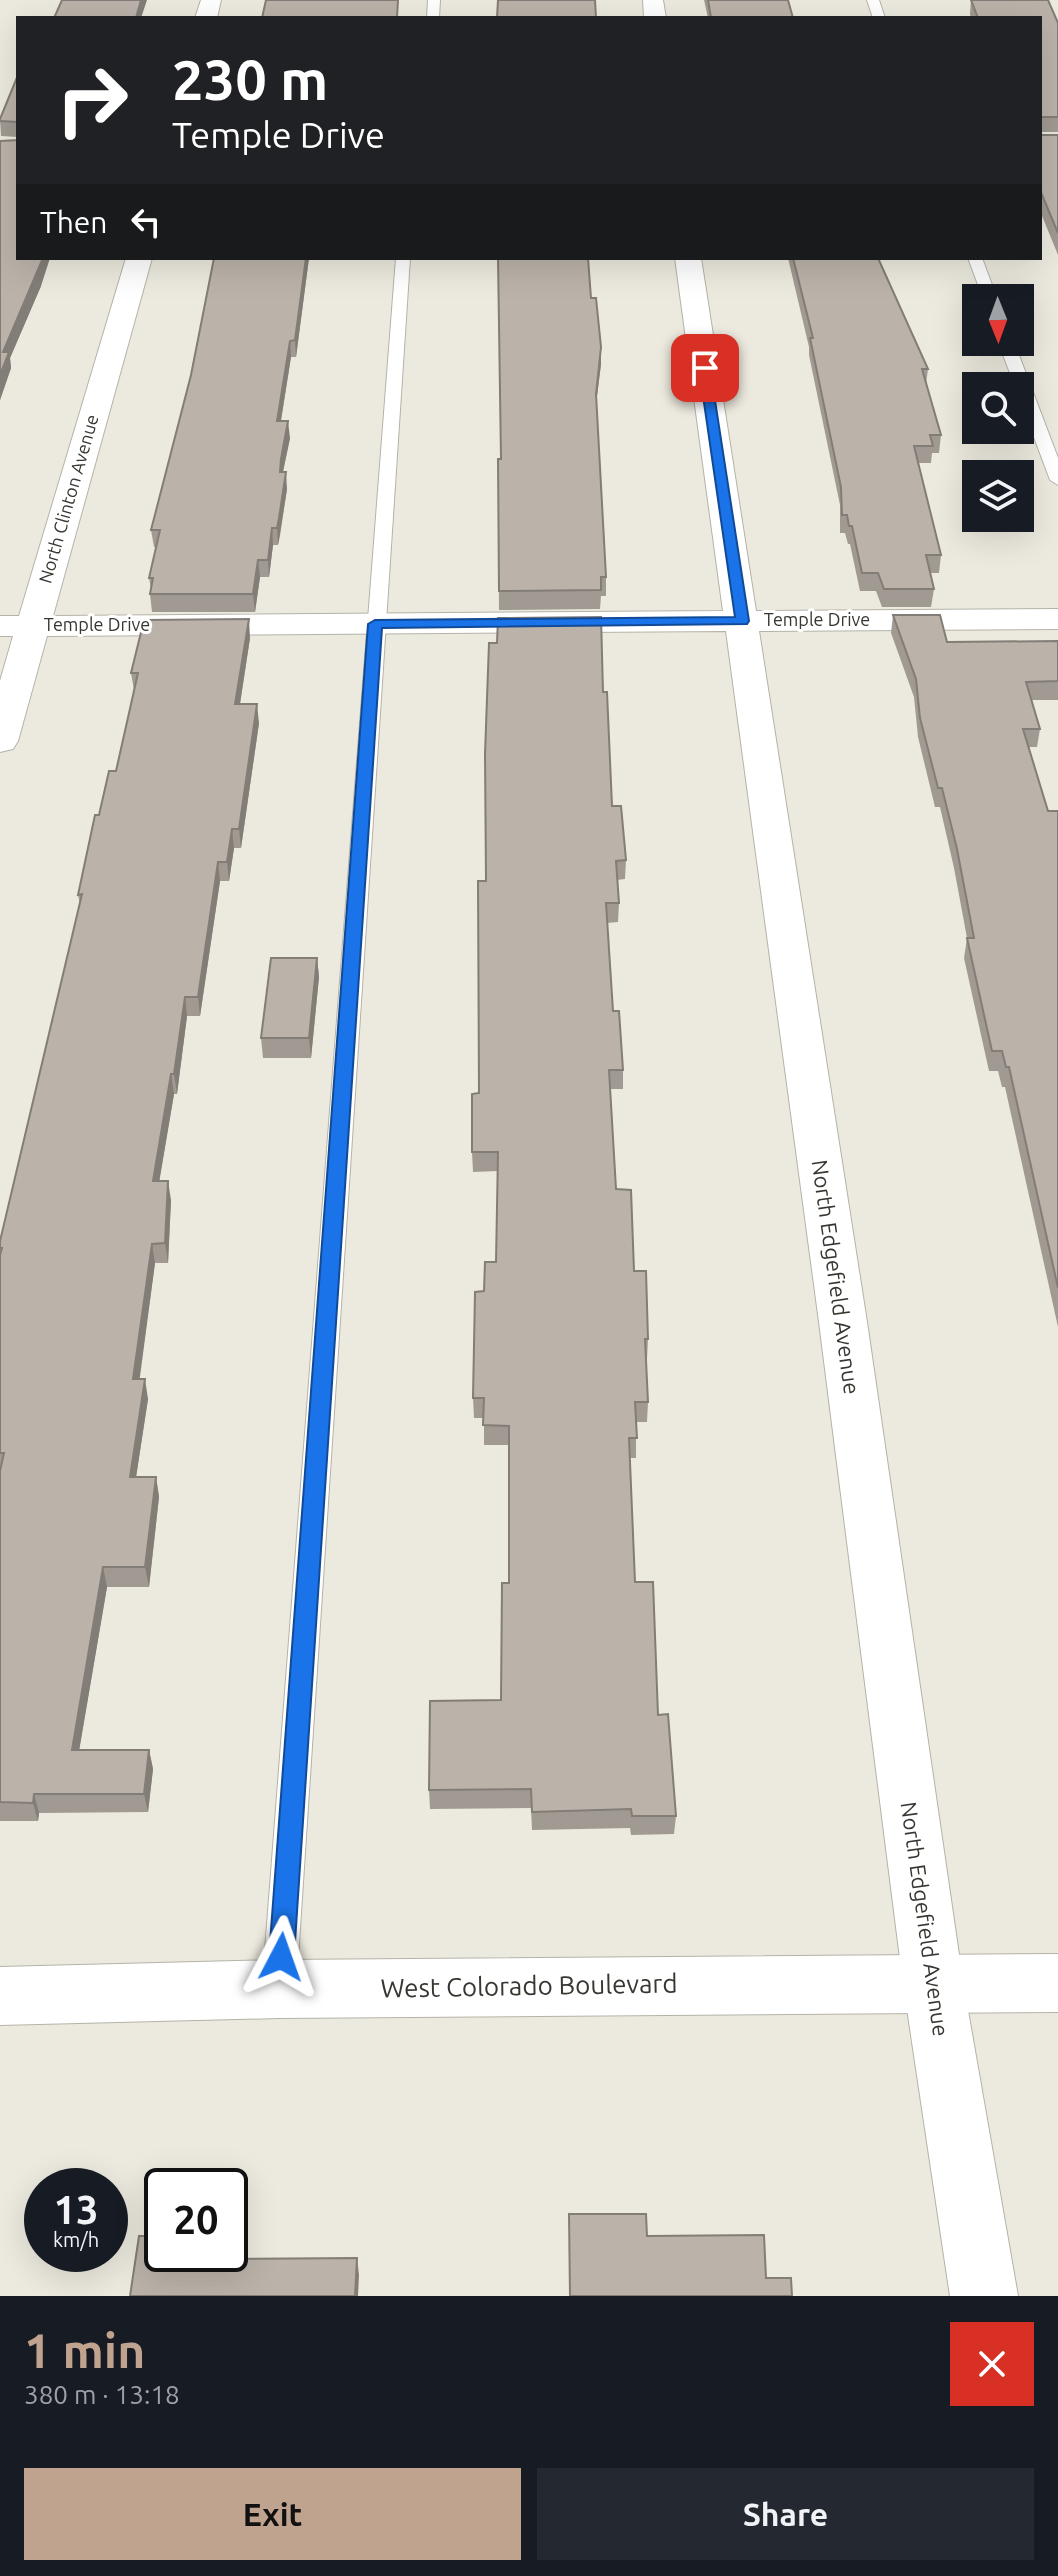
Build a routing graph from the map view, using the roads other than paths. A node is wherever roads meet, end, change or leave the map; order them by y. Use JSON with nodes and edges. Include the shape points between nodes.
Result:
{"nodes":[{"id":1,"x":138,"y":260,"type":"edge"},
{"id":2,"x":403,"y":260,"type":"edge"},
{"id":3,"x":688,"y":260,"type":"edge"},
{"id":4,"x":976,"y":260,"type":"edge"},
{"id":5,"x":985,"y":284,"type":"edge"},
{"id":6,"x":1011,"y":356,"type":"edge"},
{"id":7,"x":1058,"y":480,"type":"edge"},
{"id":8,"x":1058,"y":619,"type":"edge"},
{"id":9,"x":742,"y":621,"type":"junction"},
{"id":10,"x":375,"y":624,"type":"junction"},
{"id":11,"x":16,"y":626,"type":"edge"},
{"id":12,"x":0,"y":741,"type":"edge"},
{"id":13,"x":933,"y":1982,"type":"junction"},
{"id":14,"x":1058,"y":1983,"type":"edge"},
{"id":15,"x":279,"y":1989,"type":"junction"},
{"id":16,"x":0,"y":1996,"type":"edge"},
{"id":17,"x":984,"y":2296,"type":"edge"}],
"edges":[{"from":1,"to":11,"type":"street","name":"North Clinton Avenue"},
{"from":2,"to":10,"type":"lane"},
{"from":3,"to":9,"type":"street","name":"North Edgefield Avenue"},
{"from":4,"to":5,"type":"lane"},
{"from":6,"to":7,"type":"lane"},
{"from":8,"to":9,"type":"street","name":"Temple Drive"},
{"from":9,"to":10,"type":"street","name":"Temple Drive"},
{"from":9,"to":13,"type":"street","name":"North Edgefield Avenue"},
{"from":10,"to":11,"type":"street","name":"Temple Drive"},
{"from":10,"to":15,"type":"lane"},
{"from":11,"to":12,"type":"street","name":"North Clinton Avenue"},
{"from":13,"to":14,"type":"street","name":"West Colorado Boulevard"},
{"from":13,"to":15,"type":"street","name":"West Colorado Boulevard"},
{"from":13,"to":17,"type":"street","name":"North Edgefield Avenue"},
{"from":15,"to":16,"type":"street","name":"West Colorado Boulevard"}]}
